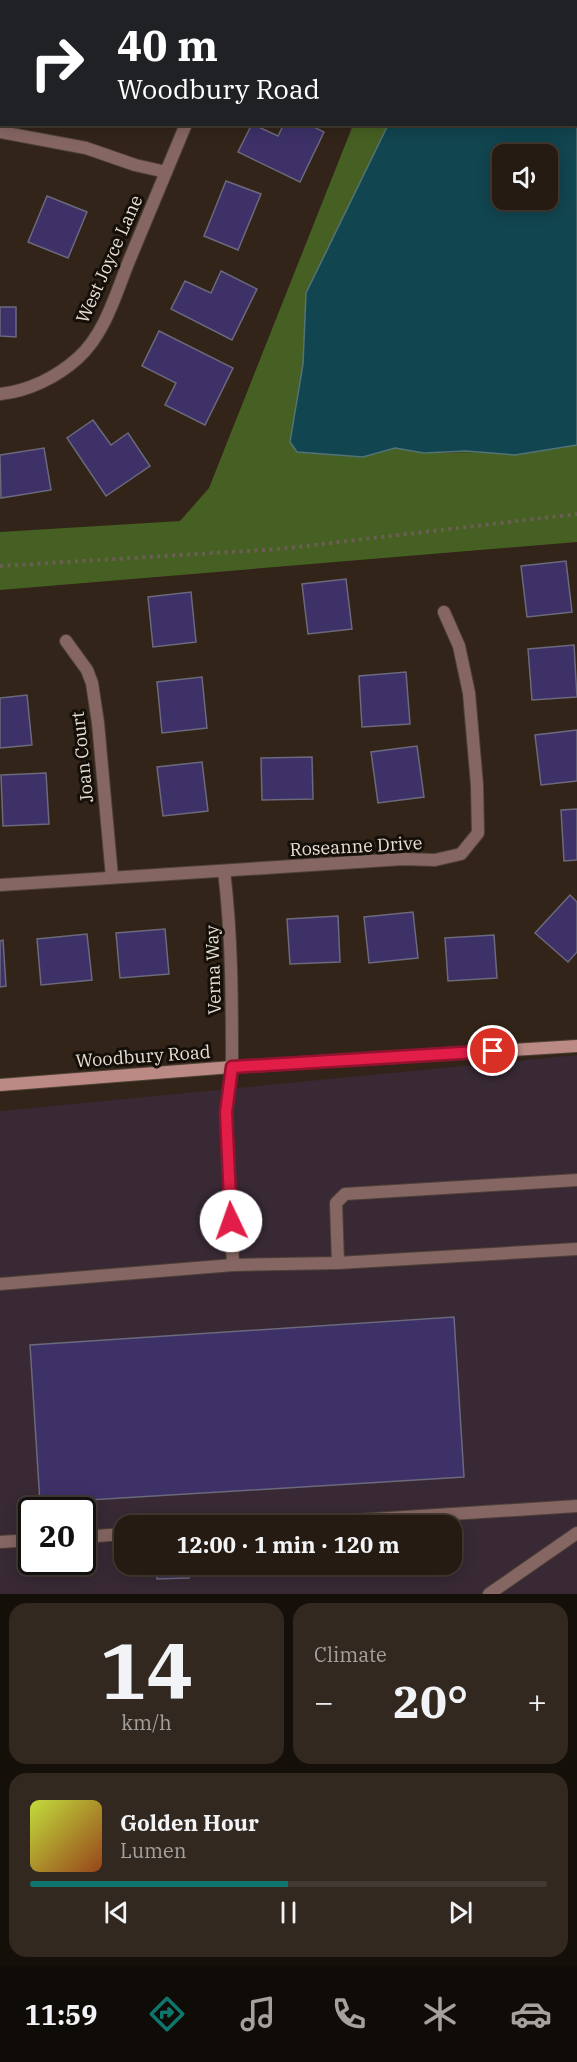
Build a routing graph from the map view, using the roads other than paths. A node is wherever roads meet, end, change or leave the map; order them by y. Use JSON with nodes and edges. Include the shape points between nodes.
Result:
{"nodes":[{"id":1,"x":185,"y":126,"type":"edge"},
{"id":2,"x":0,"y":132,"type":"edge"},
{"id":3,"x":166,"y":172,"type":"junction"},
{"id":4,"x":0,"y":394,"type":"edge"},
{"id":5,"x":444,"y":612,"type":"dead end"},
{"id":6,"x":66,"y":641,"type":"dead end"},
{"id":7,"x":224,"y":871,"type":"junction"},
{"id":8,"x":112,"y":877,"type":"junction"},
{"id":9,"x":0,"y":885,"type":"edge"},
{"id":10,"x":577,"y":1046,"type":"edge"},
{"id":11,"x":232,"y":1067,"type":"junction"},
{"id":12,"x":0,"y":1085,"type":"edge"},
{"id":13,"x":577,"y":1180,"type":"edge"},
{"id":14,"x":577,"y":1249,"type":"edge"},
{"id":15,"x":338,"y":1263,"type":"junction"},
{"id":16,"x":233,"y":1265,"type":"junction"},
{"id":17,"x":0,"y":1284,"type":"edge"},
{"id":18,"x":577,"y":1506,"type":"edge"},
{"id":19,"x":436,"y":1515,"type":"edge"},
{"id":20,"x":577,"y":1533,"type":"edge"},
{"id":21,"x":114,"y":1535,"type":"edge"},
{"id":22,"x":96,"y":1536,"type":"edge"},
{"id":23,"x":18,"y":1541,"type":"edge"},
{"id":24,"x":0,"y":1542,"type":"edge"},
{"id":25,"x":489,"y":1594,"type":"edge"}],
"edges":[{"from":1,"to":3,"type":"street","name":"West Joyce Lane"},
{"from":2,"to":3,"type":"street","via":[[86,148]]},
{"from":3,"to":4,"type":"street","name":"West Joyce Lane","via":[[107,315],[89,345],[78,358],[43,382]]},
{"from":5,"to":7,"type":"street","name":"Roseanne Drive","via":[[459,646],[469,693],[477,785],[478,833],[461,854],[435,860]]},
{"from":6,"to":8,"type":"street","name":"Joan Court","via":[[92,683]]},
{"from":7,"to":8,"type":"street","name":"Roseanne Drive"},
{"from":7,"to":11,"type":"street","name":"Verna Way","via":[[233,979]]},
{"from":8,"to":9,"type":"street","name":"Roseanne Drive"},
{"from":10,"to":11,"type":"main road","name":"Woodbury Road"},
{"from":11,"to":12,"type":"main road","name":"Woodbury Road"},
{"from":11,"to":16,"type":"street","name":"Verna Way","via":[[226,1112]]},
{"from":13,"to":15,"type":"street","via":[[345,1194],[336,1203]]},
{"from":14,"to":15,"type":"street"},
{"from":15,"to":16,"type":"street"},
{"from":16,"to":17,"type":"street"},
{"from":18,"to":19,"type":"street"},
{"from":20,"to":25,"type":"street"},
{"from":21,"to":22,"type":"street"},
{"from":23,"to":24,"type":"street"}]}
